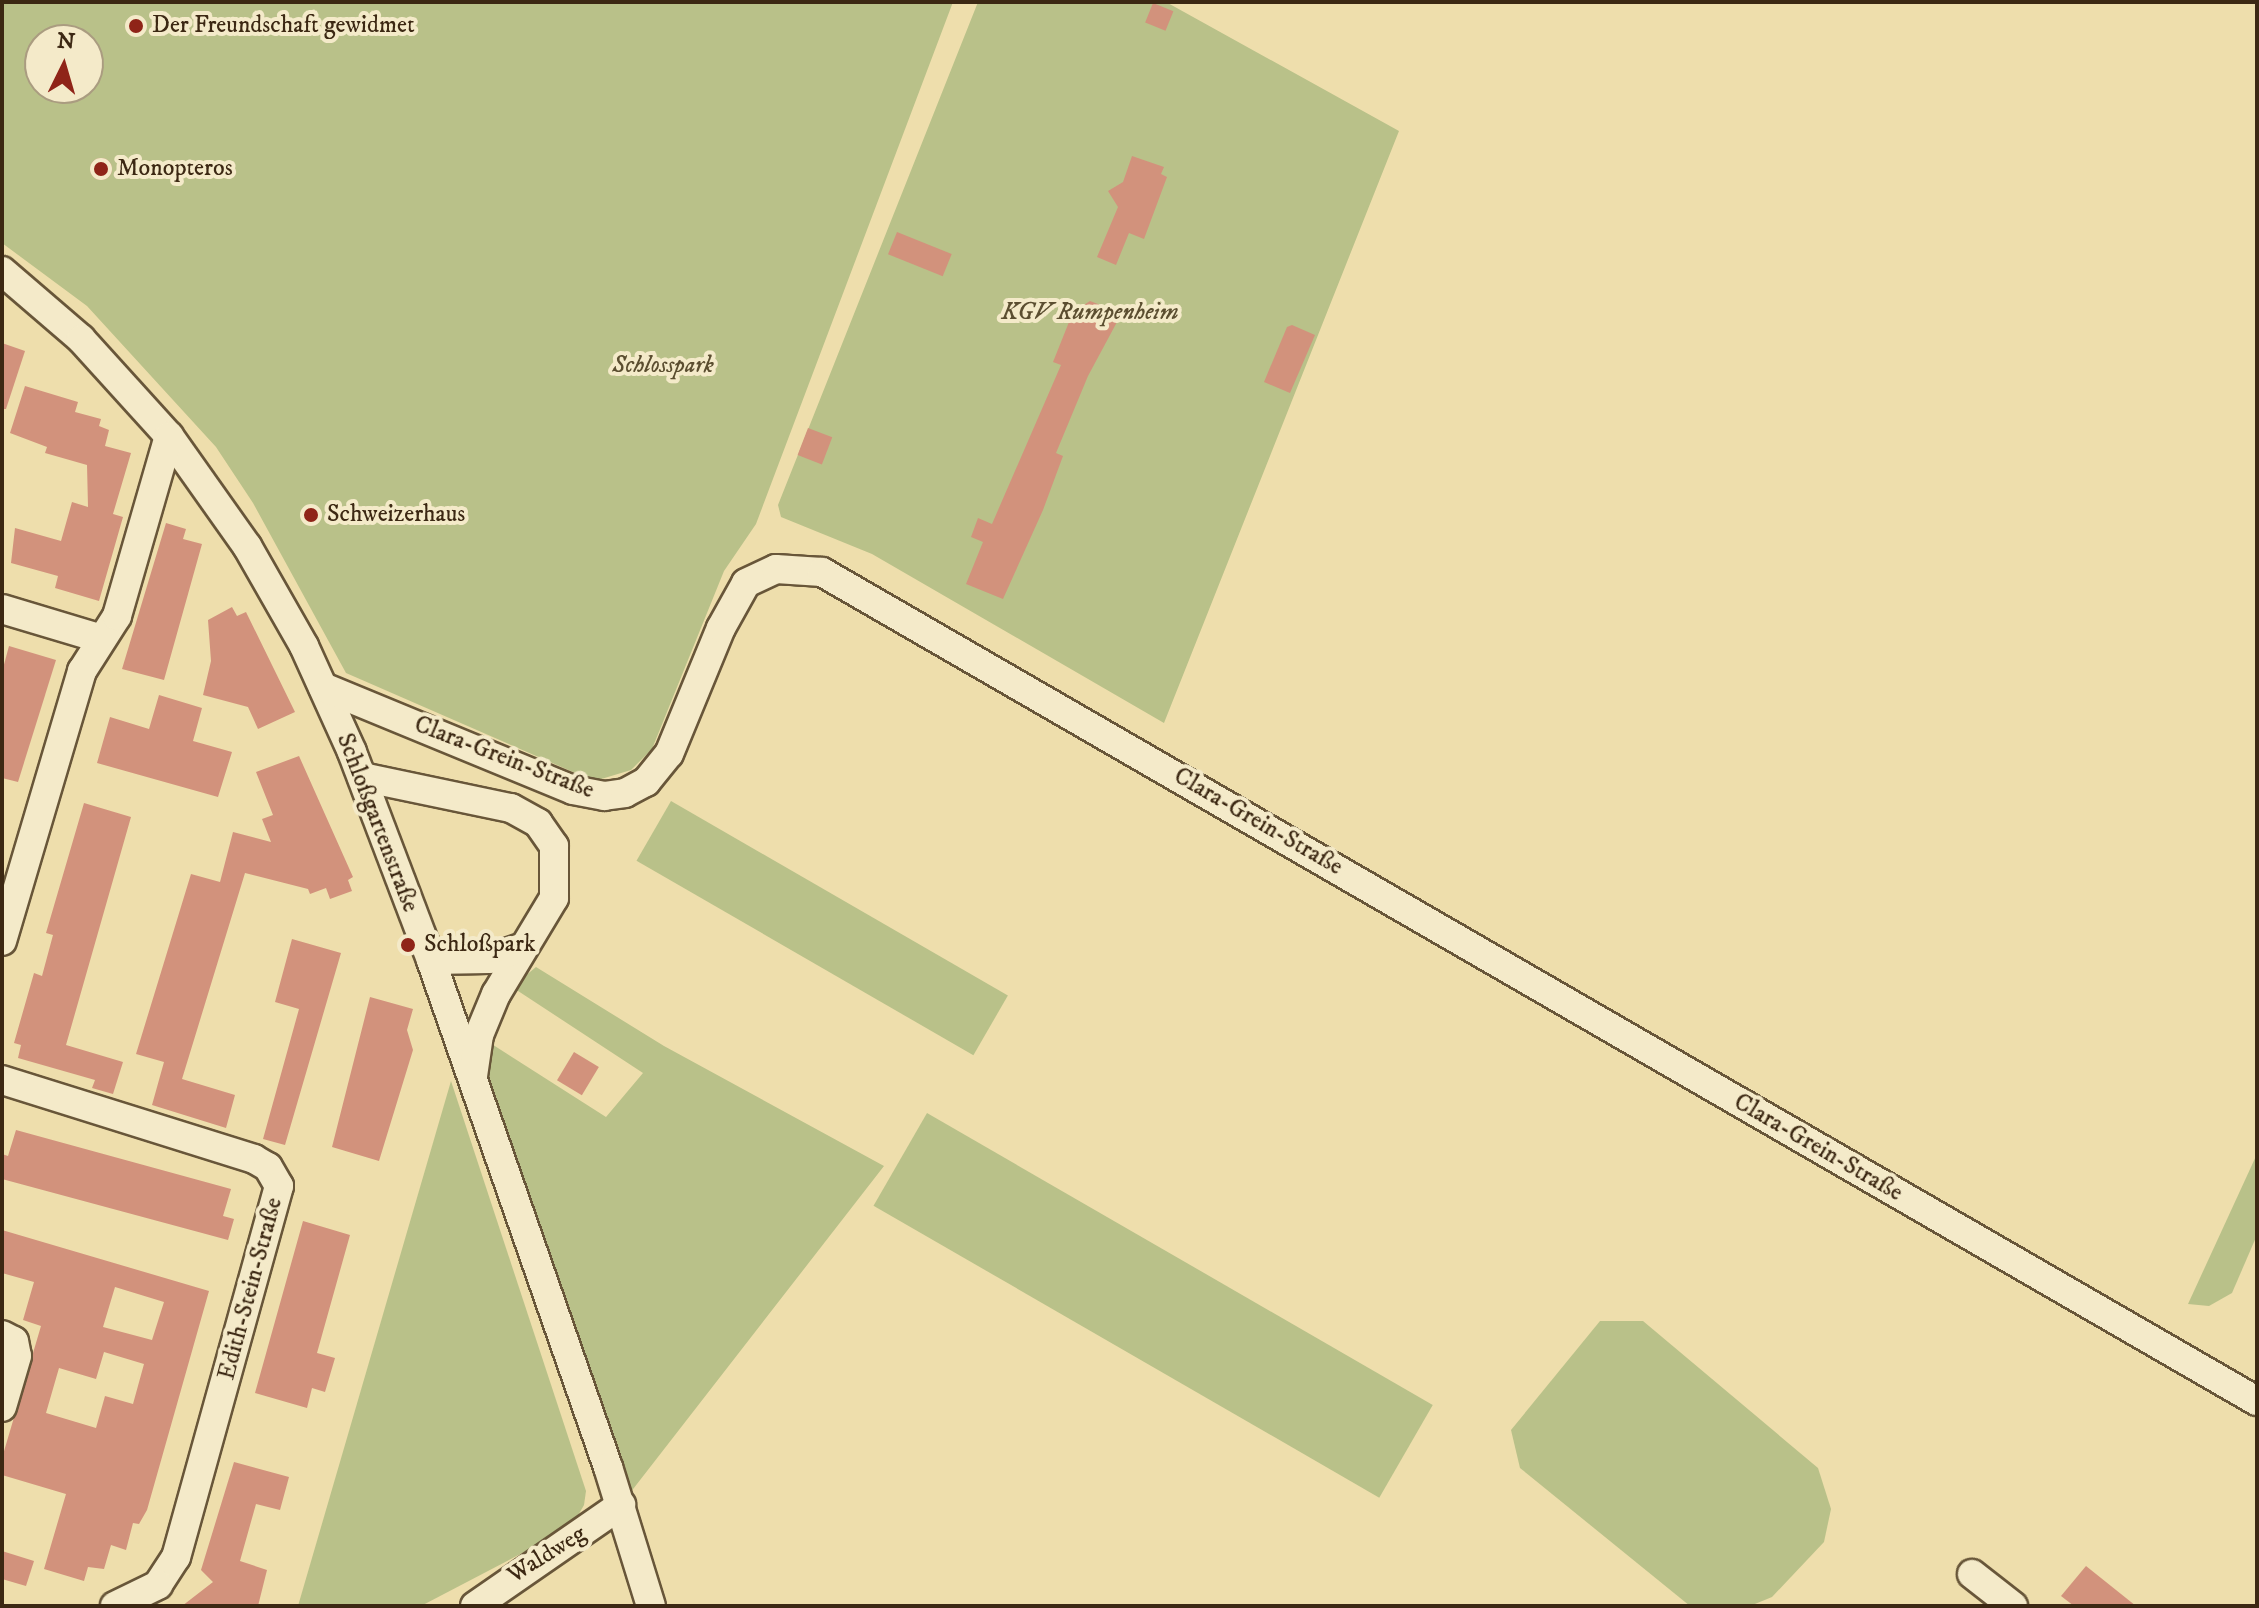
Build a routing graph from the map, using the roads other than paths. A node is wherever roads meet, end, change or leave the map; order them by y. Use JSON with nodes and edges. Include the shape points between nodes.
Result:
{"nodes":[{"id":1,"x":2,"y":271,"type":"edge"},
{"id":2,"x":169,"y":436,"type":"junction"},
{"id":3,"x":2,"y":609,"type":"edge"},
{"id":4,"x":102,"y":639,"type":"junction"},
{"id":5,"x":323,"y":687,"type":"junction"},
{"id":6,"x":362,"y":777,"type":"junction"},
{"id":7,"x":2,"y":941,"type":"edge"},
{"id":8,"x":523,"y":947,"type":"junction"},
{"id":9,"x":431,"y":960,"type":"junction"},
{"id":10,"x":2,"y":1080,"type":"edge"},
{"id":11,"x":472,"y":1081,"type":"junction"},
{"id":12,"x":2,"y":1335,"type":"edge"},
{"id":13,"x":2257,"y":1401,"type":"edge"},
{"id":14,"x":2,"y":1407,"type":"edge"},
{"id":15,"x":621,"y":1505,"type":"junction"},
{"id":16,"x":1972,"y":1574,"type":"dead end"},
{"id":17,"x":115,"y":1606,"type":"edge"},
{"id":18,"x":475,"y":1606,"type":"edge"},
{"id":19,"x":651,"y":1606,"type":"edge"},
{"id":20,"x":2013,"y":1606,"type":"edge"}],
"edges":[{"from":1,"to":2,"type":"street","name":"Schloßgartenstraße","via":[[91,348]]},
{"from":2,"to":4,"type":"street","via":[[117,616]]},
{"from":2,"to":5,"type":"street","name":"Schloßgartenstraße","via":[[247,546]]},
{"from":3,"to":4,"type":"street"},
{"from":4,"to":7,"type":"street","via":[[82,671]]},
{"from":5,"to":6,"type":"street","name":"Schloßgartenstraße"},
{"from":5,"to":13,"type":"street","name":"Clara-Grein-Straße","via":[[573,790],[604,796],[625,793],[646,782],[669,754],[721,628],[746,583],[776,569],[822,572]]},
{"from":6,"to":8,"type":"street","via":[[511,808],[546,831],[556,858],[556,887],[547,915]]},
{"from":6,"to":9,"type":"street","name":"Schloßgartenstraße"},
{"from":8,"to":9,"type":"street","via":[[480,961]]},
{"from":8,"to":11,"type":"street","via":[[482,1026]]},
{"from":9,"to":11,"type":"street","name":"Schloßgartenstraße"},
{"from":10,"to":17,"type":"street","name":"Edith-Stein-Straße","via":[[254,1159],[268,1167],[279,1186],[176,1557],[158,1585]]},
{"from":11,"to":15,"type":"street","name":"Schloßgartenstraße"},
{"from":12,"to":14,"type":"street","via":[[14,1341],[17,1356]]},
{"from":15,"to":18,"type":"street","name":"Waldweg"},
{"from":15,"to":19,"type":"street","name":"Schloßgartenstraße"},
{"from":16,"to":20,"type":"street"}]}
